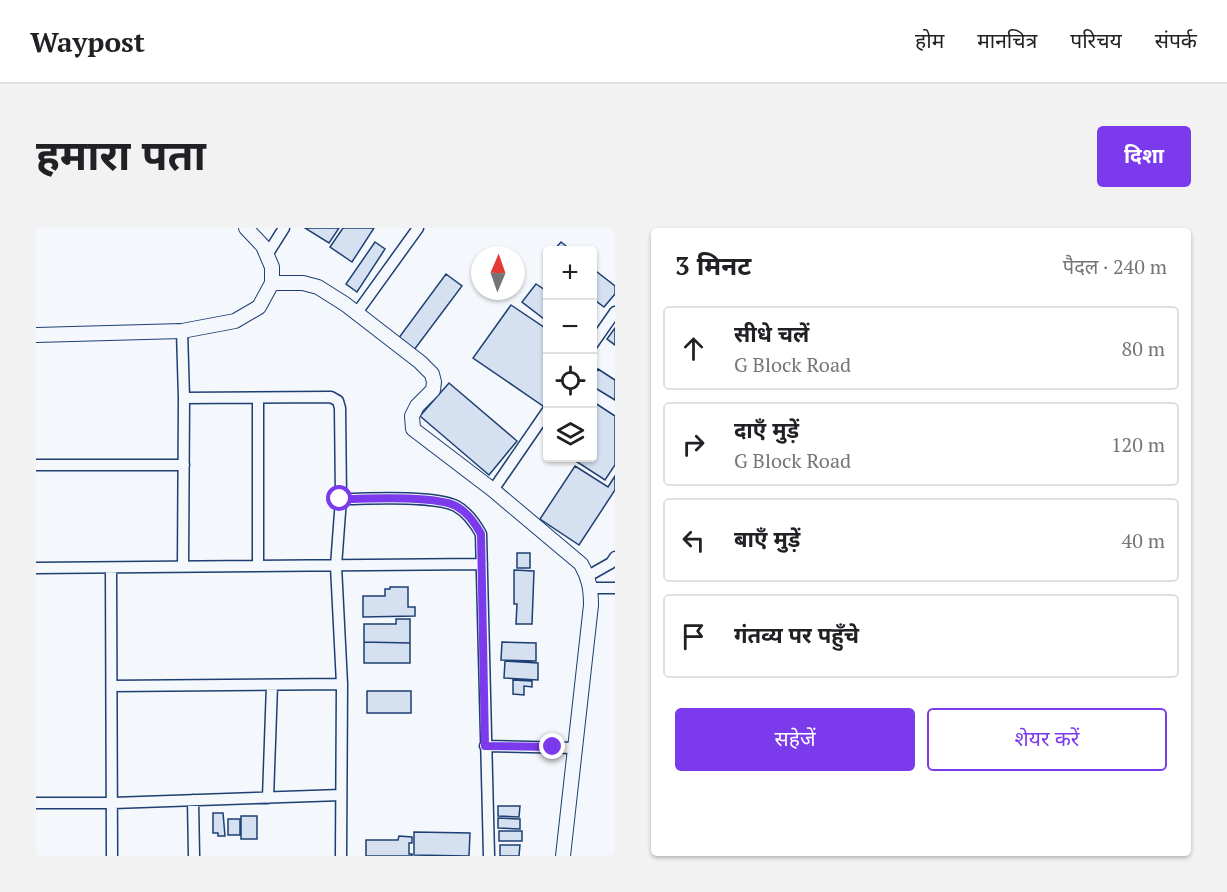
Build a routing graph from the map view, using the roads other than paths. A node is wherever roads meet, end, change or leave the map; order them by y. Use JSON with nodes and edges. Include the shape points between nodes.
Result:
{"nodes":[{"id":1,"x":246,"y":228,"type":"edge"},
{"id":2,"x":284,"y":228,"type":"edge"},
{"id":3,"x":418,"y":228,"type":"edge"},
{"id":4,"x":267,"y":255,"type":"junction"},
{"id":5,"x":272,"y":283,"type":"junction"},
{"id":6,"x":615,"y":312,"type":"edge"},
{"id":7,"x":356,"y":314,"type":"junction"},
{"id":8,"x":182,"y":331,"type":"junction"},
{"id":9,"x":36,"y":335,"type":"edge"},
{"id":10,"x":597,"y":338,"type":"edge"},
{"id":11,"x":184,"y":398,"type":"junction"},
{"id":12,"x":258,"y":398,"type":"junction"},
{"id":13,"x":543,"y":417,"type":"edge"},
{"id":14,"x":36,"y":465,"type":"edge"},
{"id":15,"x":184,"y":465,"type":"junction"},
{"id":16,"x":493,"y":490,"type":"junction"},
{"id":17,"x":340,"y":499,"type":"junction"},
{"id":18,"x":615,"y":557,"type":"edge"},
{"id":19,"x":482,"y":564,"type":"junction"},
{"id":20,"x":183,"y":566,"type":"junction"},
{"id":21,"x":258,"y":566,"type":"junction"},
{"id":22,"x":336,"y":566,"type":"junction"},
{"id":23,"x":36,"y":568,"type":"edge"},
{"id":24,"x":111,"y":569,"type":"junction"},
{"id":25,"x":589,"y":582,"type":"junction"},
{"id":26,"x":615,"y":588,"type":"edge"},
{"id":27,"x":342,"y":684,"type":"junction"},
{"id":28,"x":272,"y":685,"type":"junction"},
{"id":29,"x":112,"y":686,"type":"junction"},
{"id":30,"x":485,"y":746,"type":"junction"},
{"id":31,"x":574,"y":748,"type":"junction"},
{"id":32,"x":341,"y":795,"type":"junction"},
{"id":33,"x":268,"y":798,"type":"junction"},
{"id":34,"x":193,"y":800,"type":"junction"},
{"id":35,"x":36,"y":803,"type":"edge"},
{"id":36,"x":112,"y":803,"type":"junction"},
{"id":37,"x":112,"y":856,"type":"edge"},
{"id":38,"x":194,"y":856,"type":"edge"},
{"id":39,"x":341,"y":856,"type":"edge"},
{"id":40,"x":489,"y":856,"type":"edge"},
{"id":41,"x":563,"y":856,"type":"edge"}],
"edges":[{"from":1,"to":4,"type":"street"},
{"from":2,"to":4,"type":"street"},
{"from":3,"to":7,"type":"street"},
{"from":4,"to":5,"type":"street"},
{"from":5,"to":7,"type":"street","via":[[318,287]]},
{"from":5,"to":8,"type":"street","via":[[259,307],[251,313],[235,321]]},
{"from":6,"to":10,"type":"street"},
{"from":7,"to":16,"type":"street","via":[[432,374],[433,390],[417,406],[412,416],[413,429]]},
{"from":8,"to":9,"type":"street"},
{"from":8,"to":11,"type":"street"},
{"from":11,"to":12,"type":"street"},
{"from":11,"to":15,"type":"street"},
{"from":12,"to":17,"type":"street","via":[[331,397],[338,401]]},
{"from":12,"to":21,"type":"street"},
{"from":13,"to":16,"type":"street"},
{"from":14,"to":15,"type":"street"},
{"from":15,"to":20,"type":"street"},
{"from":16,"to":25,"type":"street","via":[[581,564]]},
{"from":17,"to":19,"type":"street","via":[[428,500],[456,506],[481,534]]},
{"from":17,"to":22,"type":"street"},
{"from":18,"to":25,"type":"street"},
{"from":19,"to":22,"type":"street"},
{"from":19,"to":30,"type":"street"},
{"from":20,"to":21,"type":"street"},
{"from":20,"to":24,"type":"street"},
{"from":21,"to":22,"type":"street"},
{"from":22,"to":27,"type":"street"},
{"from":23,"to":24,"type":"street"},
{"from":24,"to":29,"type":"street"},
{"from":25,"to":26,"type":"street"},
{"from":25,"to":31,"type":"street"},
{"from":27,"to":28,"type":"street"},
{"from":27,"to":32,"type":"street"},
{"from":28,"to":29,"type":"street"},
{"from":28,"to":33,"type":"street"},
{"from":29,"to":36,"type":"street"},
{"from":30,"to":31,"type":"street"},
{"from":30,"to":40,"type":"street"},
{"from":31,"to":41,"type":"street"},
{"from":32,"to":33,"type":"street"},
{"from":32,"to":39,"type":"street"},
{"from":33,"to":34,"type":"street"},
{"from":34,"to":36,"type":"street"},
{"from":34,"to":38,"type":"street"},
{"from":35,"to":36,"type":"street"},
{"from":36,"to":37,"type":"street"}]}
